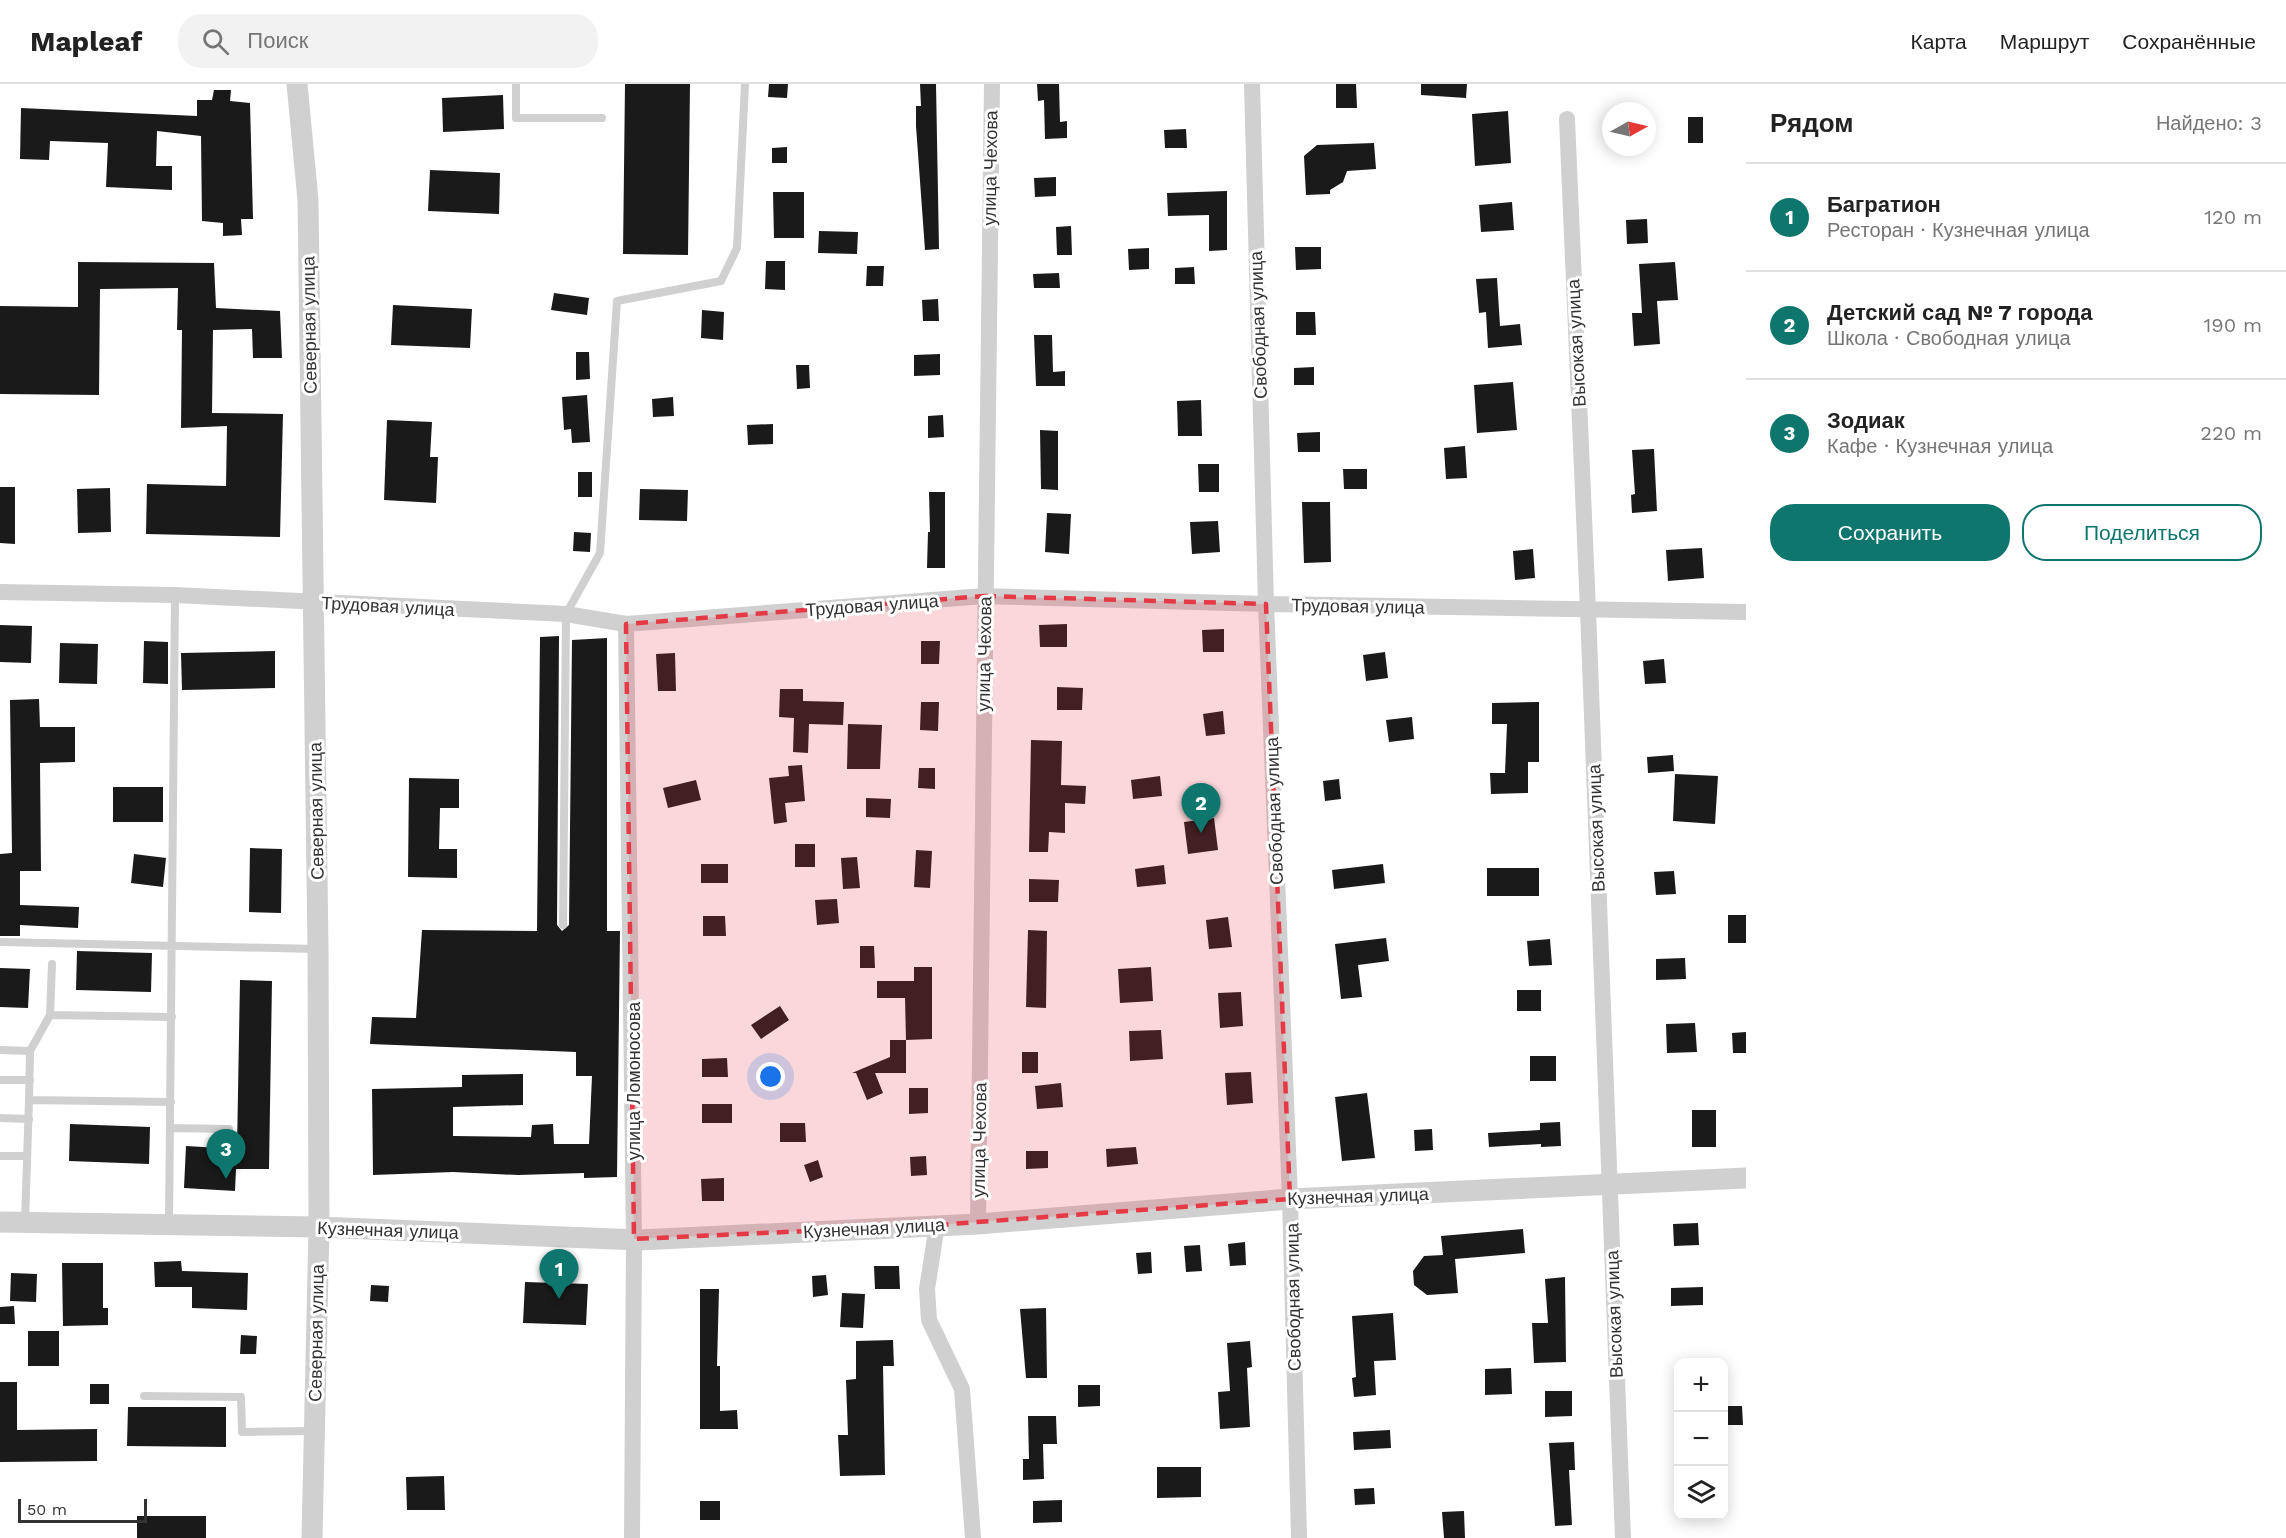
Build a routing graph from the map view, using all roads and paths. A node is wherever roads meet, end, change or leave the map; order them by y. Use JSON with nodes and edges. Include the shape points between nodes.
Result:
{"nodes":[{"id":1,"x":297,"y":84,"type":"edge"},
{"id":2,"x":516,"y":84,"type":"edge"},
{"id":3,"x":745,"y":84,"type":"edge"},
{"id":4,"x":992,"y":84,"type":"edge"},
{"id":5,"x":1252,"y":84,"type":"edge"},
{"id":6,"x":602,"y":118,"type":"dead end"},
{"id":7,"x":1567,"y":119,"type":"dead end"},
{"id":8,"x":0,"y":592,"type":"edge"},
{"id":9,"x":175,"y":595,"type":"junction"},
{"id":10,"x":984,"y":596,"type":"junction"},
{"id":11,"x":313,"y":602,"type":"junction"},
{"id":12,"x":1266,"y":604,"type":"junction"},
{"id":13,"x":1588,"y":610,"type":"junction"},
{"id":14,"x":1746,"y":612,"type":"edge"},
{"id":15,"x":566,"y":614,"type":"junction"},
{"id":16,"x":626,"y":624,"type":"junction"},
{"id":17,"x":563,"y":925,"type":"dead end"},
{"id":18,"x":0,"y":942,"type":"edge"},
{"id":19,"x":173,"y":947,"type":"junction"},
{"id":20,"x":318,"y":949,"type":"junction"},
{"id":21,"x":52,"y":964,"type":"dead end"},
{"id":22,"x":50,"y":1015,"type":"junction"},
{"id":23,"x":172,"y":1017,"type":"junction"},
{"id":24,"x":0,"y":1050,"type":"edge"},
{"id":25,"x":30,"y":1051,"type":"junction"},
{"id":26,"x":0,"y":1080,"type":"edge"},
{"id":27,"x":30,"y":1080,"type":"junction"},
{"id":28,"x":29,"y":1100,"type":"junction"},
{"id":29,"x":171,"y":1102,"type":"junction"},
{"id":30,"x":0,"y":1118,"type":"edge"},
{"id":31,"x":29,"y":1119,"type":"junction"},
{"id":32,"x":170,"y":1128,"type":"junction"},
{"id":33,"x":229,"y":1129,"type":"dead end"},
{"id":34,"x":0,"y":1156,"type":"edge"},
{"id":35,"x":27,"y":1156,"type":"junction"},
{"id":36,"x":1746,"y":1178,"type":"edge"},
{"id":37,"x":1609,"y":1186,"type":"junction"},
{"id":38,"x":1290,"y":1199,"type":"junction"},
{"id":39,"x":0,"y":1222,"type":"edge"},
{"id":40,"x":25,"y":1222,"type":"junction"},
{"id":41,"x":978,"y":1224,"type":"junction"},
{"id":42,"x":938,"y":1225,"type":"junction"},
{"id":43,"x":169,"y":1226,"type":"junction"},
{"id":44,"x":319,"y":1227,"type":"junction"},
{"id":45,"x":634,"y":1239,"type":"junction"},
{"id":46,"x":144,"y":1396,"type":"dead end"},
{"id":47,"x":314,"y":1431,"type":"junction"},
{"id":48,"x":312,"y":1538,"type":"edge"},
{"id":49,"x":632,"y":1538,"type":"edge"},
{"id":50,"x":973,"y":1538,"type":"edge"},
{"id":51,"x":1299,"y":1538,"type":"edge"},
{"id":52,"x":1623,"y":1538,"type":"edge"}],
"edges":[{"from":1,"to":11,"type":"street","name":"Северная улица","via":[[308,200]]},
{"from":2,"to":6,"type":"lane","via":[[516,118]]},
{"from":3,"to":15,"type":"lane","via":[[737,248],[721,281],[617,301],[600,553]]},
{"from":4,"to":10,"type":"street","name":"улица Чехова"},
{"from":5,"to":12,"type":"street","name":"Свободная улица"},
{"from":7,"to":13,"type":"street","name":"Высокая улица"},
{"from":8,"to":9,"type":"street","name":"Трудовая улица"},
{"from":9,"to":11,"type":"street","name":"Трудовая улица"},
{"from":9,"to":19,"type":"lane"},
{"from":10,"to":12,"type":"street","name":"Трудовая улица"},
{"from":10,"to":16,"type":"street","name":"Трудовая улица"},
{"from":10,"to":41,"type":"street","name":"улица Чехова"},
{"from":11,"to":15,"type":"street","name":"Трудовая улица"},
{"from":11,"to":20,"type":"street","name":"Северная улица"},
{"from":12,"to":13,"type":"street","name":"Трудовая улица"},
{"from":12,"to":38,"type":"street","name":"Свободная улица"},
{"from":13,"to":14,"type":"street","name":"Трудовая улица"},
{"from":13,"to":37,"type":"street","name":"Высокая улица"},
{"from":15,"to":16,"type":"street","name":"Трудовая улица"},
{"from":15,"to":17,"type":"lane"},
{"from":16,"to":45,"type":"street","name":"улица Ломоносова"},
{"from":18,"to":19,"type":"lane"},
{"from":19,"to":20,"type":"lane"},
{"from":19,"to":23,"type":"lane"},
{"from":20,"to":44,"type":"street","name":"Северная улица"},
{"from":21,"to":22,"type":"lane"},
{"from":22,"to":23,"type":"lane"},
{"from":22,"to":25,"type":"lane"},
{"from":23,"to":29,"type":"lane"},
{"from":24,"to":25,"type":"lane"},
{"from":25,"to":27,"type":"lane"},
{"from":26,"to":27,"type":"lane"},
{"from":27,"to":28,"type":"lane"},
{"from":28,"to":29,"type":"lane"},
{"from":28,"to":31,"type":"lane"},
{"from":29,"to":32,"type":"lane"},
{"from":30,"to":31,"type":"lane"},
{"from":31,"to":35,"type":"lane"},
{"from":32,"to":33,"type":"lane"},
{"from":32,"to":43,"type":"lane"},
{"from":34,"to":35,"type":"lane"},
{"from":35,"to":40,"type":"lane"},
{"from":36,"to":37,"type":"street","name":"Кузнечная улица"},
{"from":37,"to":38,"type":"street","name":"Кузнечная улица"},
{"from":37,"to":52,"type":"street","name":"Высокая улица"},
{"from":38,"to":41,"type":"street","name":"Кузнечная улица"},
{"from":38,"to":51,"type":"street","name":"Свободная улица"},
{"from":39,"to":40,"type":"street","name":"Кузнечная улица"},
{"from":40,"to":43,"type":"street","name":"Кузнечная улица"},
{"from":41,"to":42,"type":"street","name":"Кузнечная улица"},
{"from":42,"to":45,"type":"street","name":"Кузнечная улица"},
{"from":42,"to":50,"type":"street","via":[[927,1289],[929,1320],[962,1389]]},
{"from":43,"to":44,"type":"street","name":"Кузнечная улица"},
{"from":44,"to":45,"type":"street","name":"Кузнечная улица"},
{"from":44,"to":47,"type":"street","name":"Северная улица"},
{"from":45,"to":49,"type":"street","name":"улица Ломоносова"},
{"from":46,"to":47,"type":"lane","via":[[241,1397],[242,1432]]},
{"from":47,"to":48,"type":"street","name":"Северная улица"}]}
